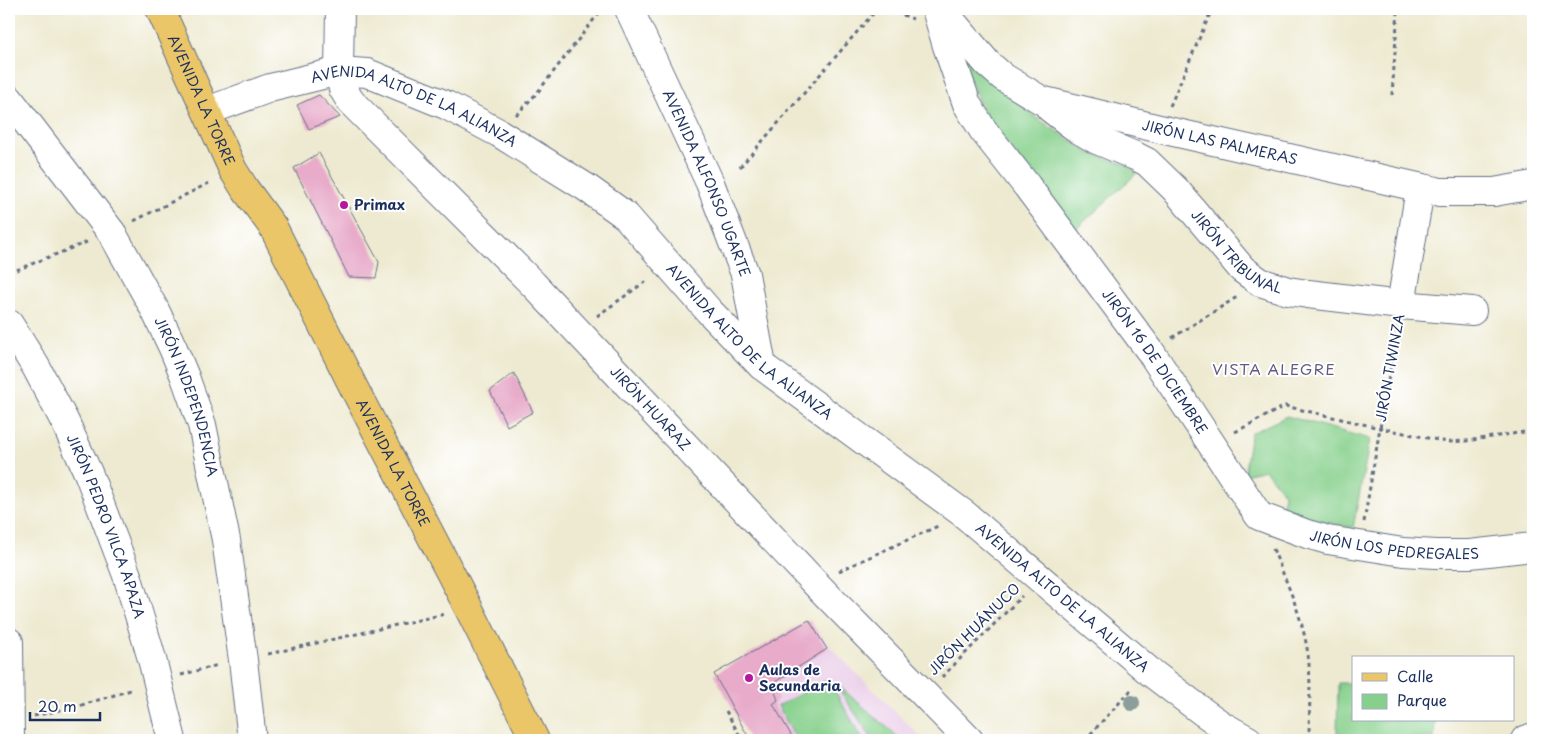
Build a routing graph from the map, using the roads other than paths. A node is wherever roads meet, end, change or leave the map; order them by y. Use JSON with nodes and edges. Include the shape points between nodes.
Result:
{"nodes":[{"id":1,"x":160,"y":9,"type":"edge"},
{"id":2,"x":340,"y":9,"type":"edge"},
{"id":3,"x":629,"y":9,"type":"edge"},
{"id":4,"x":936,"y":9,"type":"edge"},
{"id":5,"x":941,"y":9,"type":"edge"},
{"id":6,"x":340,"y":71,"type":"junction"},
{"id":7,"x":9,"y":99,"type":"edge"},
{"id":8,"x":1041,"y":100,"type":"junction"},
{"id":9,"x":207,"y":111,"type":"junction"},
{"id":10,"x":1533,"y":185,"type":"edge"},
{"id":11,"x":245,"y":189,"type":"junction"},
{"id":12,"x":1420,"y":189,"type":"junction"},
{"id":13,"x":1401,"y":305,"type":"junction"},
{"id":14,"x":1472,"y":311,"type":"dead end"},
{"id":15,"x":9,"y":324,"type":"edge"},
{"id":16,"x":762,"y":366,"type":"junction"},
{"id":17,"x":1260,"y":516,"type":"joint"},
{"id":18,"x":1533,"y":547,"type":"edge"},
{"id":19,"x":9,"y":642,"type":"edge"},
{"id":20,"x":1533,"y":737,"type":"edge"},
{"id":21,"x":10,"y":740,"type":"edge"},
{"id":22,"x":172,"y":740,"type":"edge"},
{"id":23,"x":252,"y":740,"type":"edge"},
{"id":24,"x":514,"y":740,"type":"edge"},
{"id":25,"x":535,"y":740,"type":"edge"},
{"id":26,"x":969,"y":740,"type":"edge"},
{"id":27,"x":1248,"y":740,"type":"edge"},
{"id":28,"x":1524,"y":740,"type":"edge"}],
"edges":[{"from":1,"to":9,"type":"main road","name":"AVENIDA LA TORRE"},
{"from":2,"to":6,"type":"street","name":"JIRÓN HUARAZ"},
{"from":3,"to":16,"type":"street","name":"AVENIDA ALFONSO UGARTE","via":[[710,182],[745,274]]},
{"from":4,"to":17,"type":"street","name":"JIRÓN 16 DE DICIEMBRE","via":[[967,104],[983,130],[1150,351]]},
{"from":5,"to":8,"type":"street","name":"JIRÓN LAS PALMERAS","via":[[987,63],[1003,77]]},
{"from":6,"to":9,"type":"street","name":"AVENIDA ALTO DE LA ALIANZA","via":[[270,88]]},
{"from":6,"to":16,"type":"street","name":"AVENIDA ALTO DE LA ALIANZA","via":[[367,73],[446,105],[499,133],[587,188],[626,216]]},
{"from":6,"to":26,"type":"street","name":"JIRÓN HUARAZ","via":[[343,89],[363,115],[533,284],[814,582]]},
{"from":7,"to":23,"type":"street","name":"JIRÓN INDEPENDENCIA","via":[[112,233],[154,308],[185,377],[202,425],[226,540]]},
{"from":8,"to":12,"type":"street","name":"JIRÓN LAS PALMERAS"},
{"from":8,"to":13,"type":"street","name":"JIRÓN TRIBUNAL","via":[[1076,128],[1147,162],[1175,189],[1242,270],[1260,282],[1288,291]]},
{"from":9,"to":11,"type":"main road","name":"AVENIDA LA TORRE"},
{"from":10,"to":12,"type":"street","name":"JIRÓN LAS PALMERAS","via":[[1470,194]]},
{"from":11,"to":24,"type":"main road","name":"AVENIDA LA TORRE","via":[[255,233],[452,612]]},
{"from":11,"to":25,"type":"main road","name":"AVENIDA LA TORRE","via":[[273,227]]},
{"from":12,"to":13,"type":"street","name":"JIRÓN TIWINZA"},
{"from":13,"to":14,"type":"street","name":"JIRÓN TRIBUNAL"},
{"from":15,"to":22,"type":"street","name":"JIRÓN PEDRO VILCA APAZA","via":[[65,422],[89,476],[128,578]]},
{"from":16,"to":27,"type":"street","name":"AVENIDA ALTO DE LA ALIANZA","via":[[964,514],[1149,671],[1203,712]]},
{"from":17,"to":18,"type":"street","name":"JIRÓN LOS PEDREGALES","via":[[1328,540],[1403,552],[1470,554]]},
{"from":19,"to":21,"type":"street"},
{"from":20,"to":28,"type":"street"}]}
